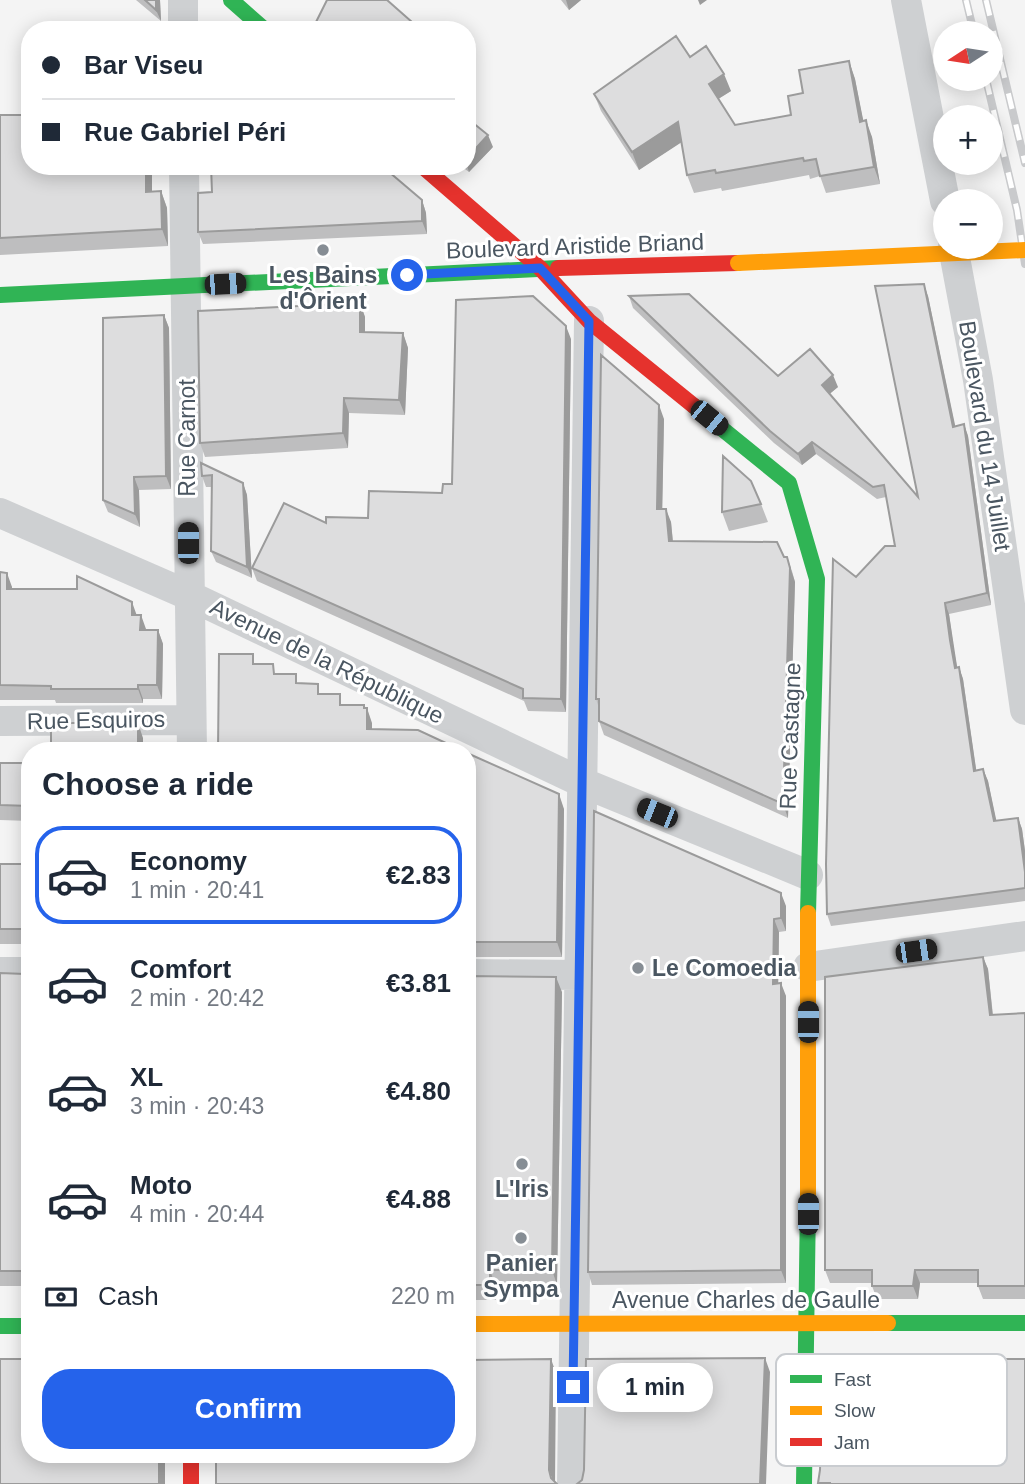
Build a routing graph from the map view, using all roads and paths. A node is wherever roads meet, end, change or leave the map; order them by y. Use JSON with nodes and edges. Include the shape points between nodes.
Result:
{"nodes":[{"id":1,"x":183,"y":0,"type":"edge"},
{"id":2,"x":231,"y":0,"type":"edge"},
{"id":3,"x":906,"y":0,"type":"edge"},
{"id":4,"x":183,"y":21,"type":"edge"},
{"id":5,"x":255,"y":21,"type":"edge"},
{"id":6,"x":184,"y":175,"type":"edge"},
{"id":7,"x":432,"y":175,"type":"edge"},
{"id":8,"x":943,"y":189,"type":"edge"},
{"id":9,"x":1025,"y":250,"type":"edge"},
{"id":10,"x":955,"y":259,"type":"edge"},
{"id":11,"x":540,"y":268,"type":"junction"},
{"id":12,"x":186,"y":287,"type":"junction"},
{"id":13,"x":0,"y":295,"type":"edge"},
{"id":14,"x":589,"y":321,"type":"junction"},
{"id":15,"x":0,"y":513,"type":"edge"},
{"id":16,"x":188,"y":595,"type":"junction"},
{"id":17,"x":1025,"y":709,"type":"edge"},
{"id":18,"x":191,"y":720,"type":"junction"},
{"id":19,"x":0,"y":721,"type":"edge"},
{"id":20,"x":192,"y":742,"type":"edge"},
{"id":21,"x":581,"y":782,"type":"junction"},
{"id":22,"x":808,"y":875,"type":"junction"},
{"id":23,"x":1025,"y":936,"type":"edge"},
{"id":24,"x":808,"y":967,"type":"junction"},
{"id":25,"x":0,"y":972,"type":"edge"},
{"id":26,"x":21,"y":972,"type":"edge"},
{"id":27,"x":476,"y":974,"type":"edge"},
{"id":28,"x":579,"y":975,"type":"junction"},
{"id":29,"x":573,"y":1323,"type":"junction"},
{"id":30,"x":808,"y":1323,"type":"junction"},
{"id":31,"x":1025,"y":1323,"type":"edge"},
{"id":32,"x":476,"y":1324,"type":"edge"},
{"id":33,"x":0,"y":1326,"type":"edge"},
{"id":34,"x":21,"y":1326,"type":"edge"},
{"id":35,"x":807,"y":1354,"type":"edge"},
{"id":36,"x":191,"y":1463,"type":"edge"},
{"id":37,"x":804,"y":1466,"type":"edge"},
{"id":38,"x":191,"y":1484,"type":"edge"},
{"id":39,"x":572,"y":1484,"type":"edge"},
{"id":40,"x":804,"y":1484,"type":"edge"}],
"edges":[{"from":1,"to":4,"type":"street"},
{"from":2,"to":5,"type":"main road"},
{"from":3,"to":8,"type":"street"},
{"from":6,"to":12,"type":"street","name":"Rue Carnot"},
{"from":7,"to":11,"type":"main road","name":"Rue Castagne"},
{"from":9,"to":11,"type":"main road","name":"Boulevard Aristide Briand","bridge":true},
{"from":10,"to":17,"type":"street","name":"Boulevard du 14 Juillet","via":[[978,380]]},
{"from":11,"to":12,"type":"main road","name":"Boulevard Aristide Briand"},
{"from":11,"to":14,"type":"main road","name":"Rue Castagne"},
{"from":12,"to":13,"type":"main road","name":"Boulevard Aristide Briand"},
{"from":12,"to":16,"type":"street","name":"Rue Carnot"},
{"from":14,"to":21,"type":"street"},
{"from":14,"to":22,"type":"main road","name":"Rue Castagne","via":[[789,483],[817,579]]},
{"from":15,"to":16,"type":"street","name":"Avenue de la République"},
{"from":16,"to":18,"type":"street","name":"Rue Carnot"},
{"from":16,"to":21,"type":"street","name":"Avenue de la République"},
{"from":18,"to":19,"type":"street","name":"Rue Esquiros"},
{"from":18,"to":20,"type":"street","name":"Rue Carnot"},
{"from":21,"to":22,"type":"street","name":"Avenue de la République"},
{"from":21,"to":28,"type":"street"},
{"from":22,"to":24,"type":"main road","name":"Rue Castagne"},
{"from":23,"to":24,"type":"street"},
{"from":24,"to":30,"type":"main road","name":"Rue Castagne"},
{"from":25,"to":26,"type":"street"},
{"from":27,"to":28,"type":"street"},
{"from":28,"to":29,"type":"street"},
{"from":29,"to":30,"type":"main road","name":"Avenue Charles de Gaulle"},
{"from":29,"to":32,"type":"main road","name":"Avenue Charles de Gaulle"},
{"from":29,"to":39,"type":"street"},
{"from":30,"to":31,"type":"main road","name":"Avenue Charles de Gaulle"},
{"from":30,"to":35,"type":"main road","name":"Rue Castagne"},
{"from":33,"to":34,"type":"main road"},
{"from":36,"to":38,"type":"main road"},
{"from":37,"to":40,"type":"main road","name":"Rue Castagne"}]}
